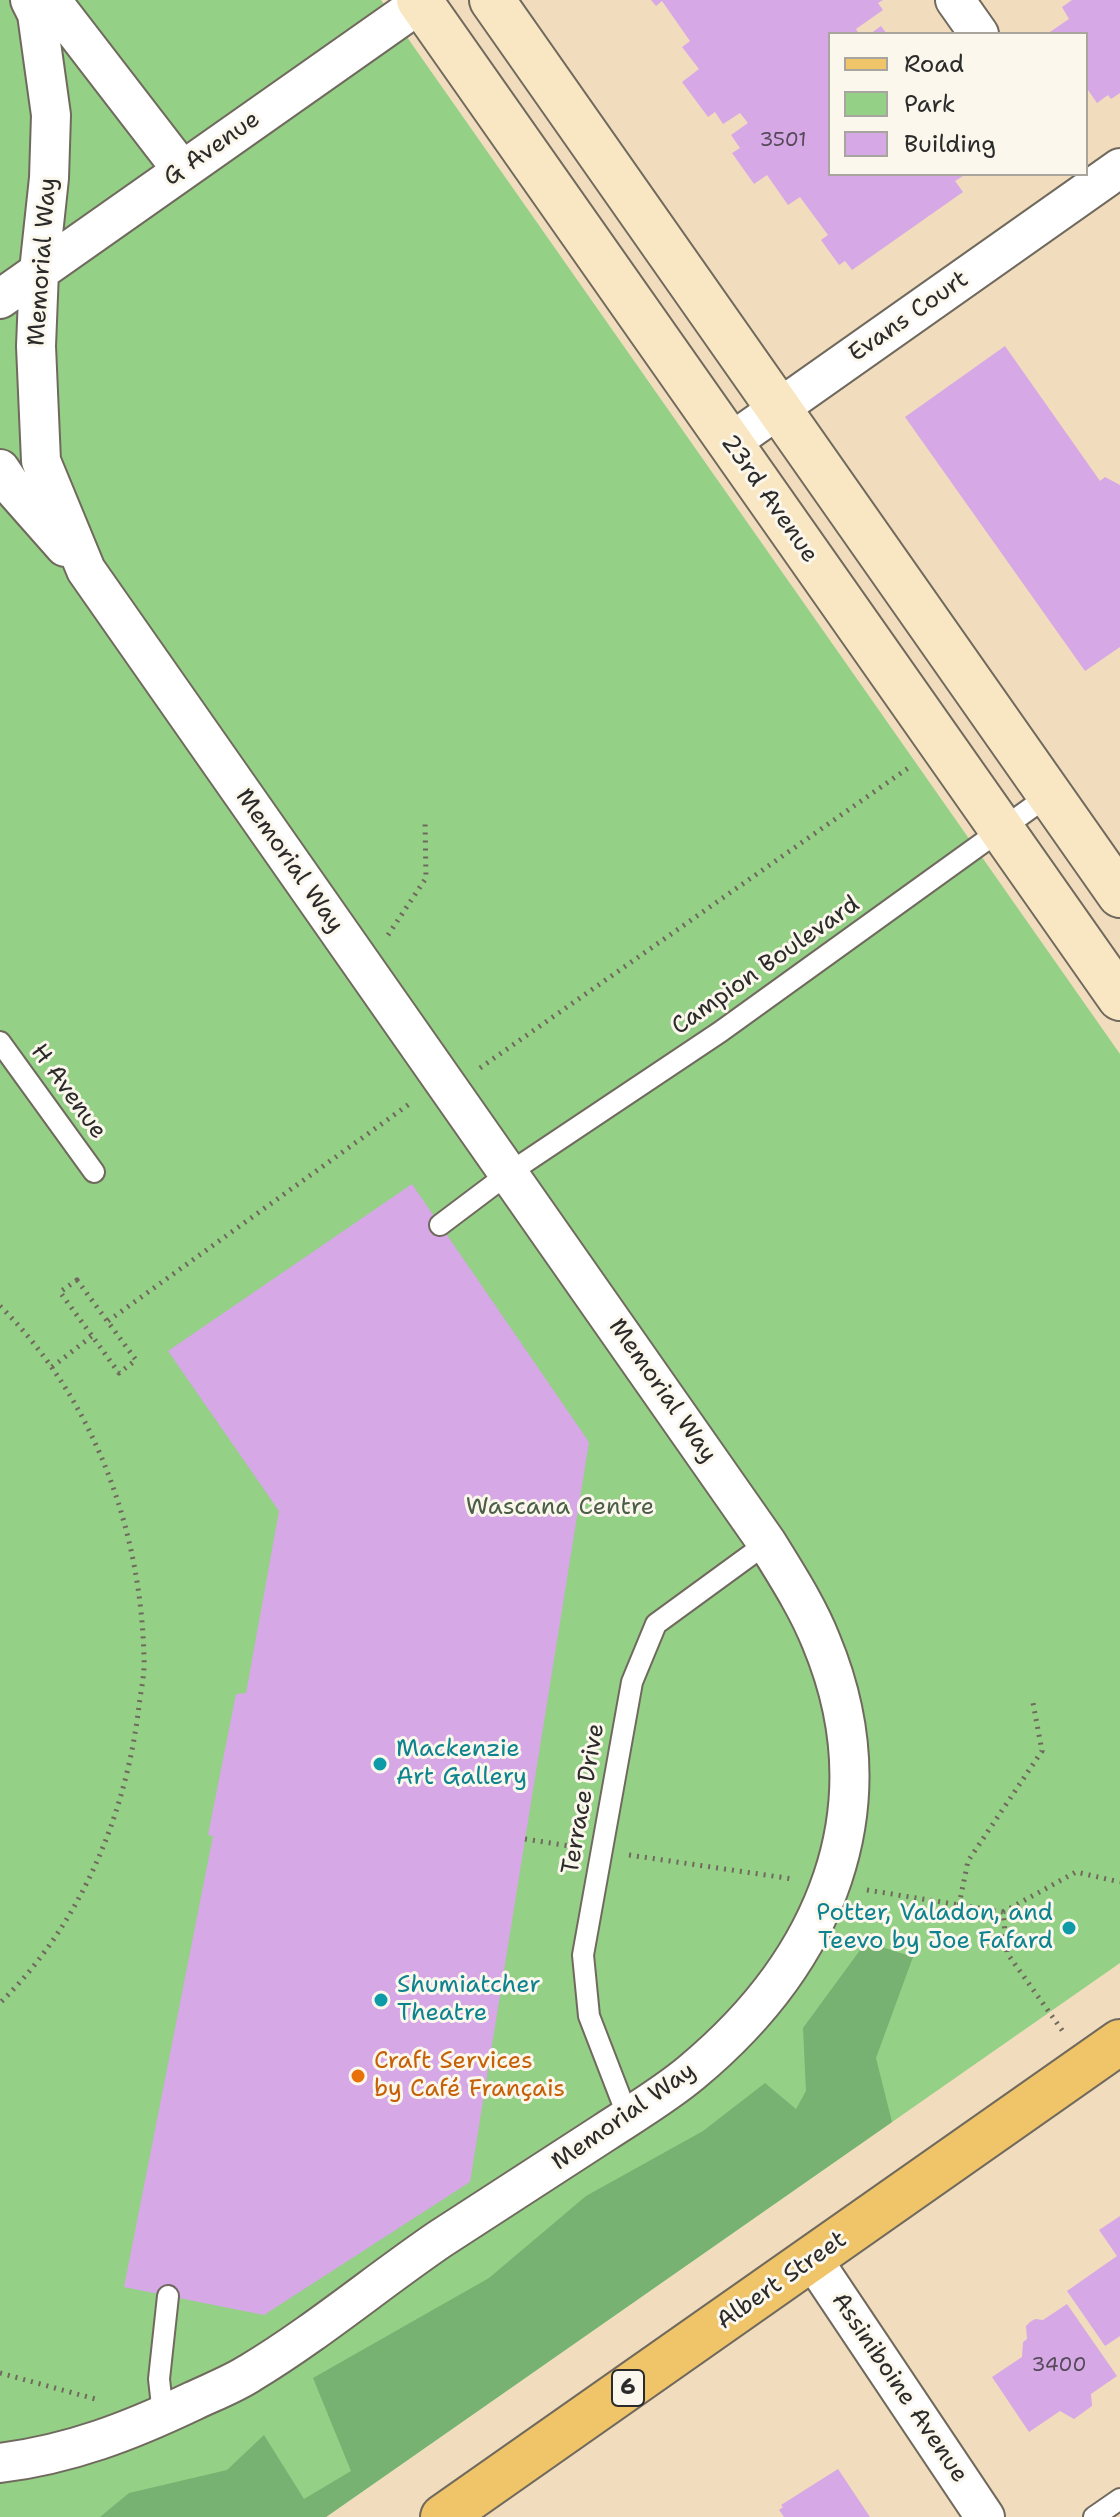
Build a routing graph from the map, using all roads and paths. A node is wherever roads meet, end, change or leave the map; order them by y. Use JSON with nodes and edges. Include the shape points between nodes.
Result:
{"nodes":[{"id":1,"x":30,"y":0,"type":"edge"},
{"id":2,"x":51,"y":0,"type":"edge"},
{"id":3,"x":492,"y":0,"type":"edge"},
{"id":4,"x":955,"y":0,"type":"edge"},
{"id":5,"x":421,"y":1,"type":"edge"},
{"id":6,"x":978,"y":32,"type":"edge"},
{"id":7,"x":1120,"y":168,"type":"edge"},
{"id":8,"x":182,"y":170,"type":"junction"},
{"id":9,"x":1083,"y":182,"type":"edge"},
{"id":10,"x":39,"y":271,"type":"junction"},
{"id":11,"x":0,"y":299,"type":"edge"},
{"id":12,"x":779,"y":409,"type":"junction"},
{"id":13,"x":730,"y":443,"type":"junction"},
{"id":14,"x":0,"y":469,"type":"edge"},
{"id":15,"x":86,"y":570,"type":"junction"},
{"id":16,"x":941,"y":745,"type":"junction"},
{"id":17,"x":1049,"y":795,"type":"junction"},
{"id":18,"x":425,"y":820,"type":"dead end"},
{"id":19,"x":1002,"y":829,"type":"junction"},
{"id":20,"x":1120,"y":895,"type":"edge"},
{"id":21,"x":386,"y":939,"type":"dead end"},
{"id":22,"x":1120,"y":998,"type":"edge"},
{"id":23,"x":0,"y":1042,"type":"edge"},
{"id":24,"x":447,"y":1084,"type":"junction"},
{"id":25,"x":94,"y":1172,"type":"dead end"},
{"id":26,"x":509,"y":1173,"type":"junction"},
{"id":27,"x":440,"y":1225,"type":"dead end"},
{"id":28,"x":0,"y":1306,"type":"edge"},
{"id":29,"x":108,"y":1321,"type":"junction"},
{"id":30,"x":92,"y":1336,"type":"junction"},
{"id":31,"x":52,"y":1367,"type":"junction"},
{"id":32,"x":767,"y":1543,"type":"junction"},
{"id":33,"x":1033,"y":1703,"type":"dead end"},
{"id":34,"x":1120,"y":1882,"type":"edge"},
{"id":35,"x":959,"y":1905,"type":"dead end"},
{"id":36,"x":1003,"y":1912,"type":"dead end"},
{"id":37,"x":0,"y":2003,"type":"edge"},
{"id":38,"x":1120,"y":2042,"type":"edge"},
{"id":39,"x":628,"y":2117,"type":"junction"},
{"id":40,"x":813,"y":2260,"type":"junction"},
{"id":41,"x":168,"y":2296,"type":"dead end"},
{"id":42,"x":0,"y":2373,"type":"edge"},
{"id":43,"x":163,"y":2415,"type":"junction"},
{"id":44,"x":128,"y":2431,"type":"junction"},
{"id":45,"x":0,"y":2463,"type":"edge"},
{"id":46,"x":1120,"y":2499,"type":"edge"},
{"id":47,"x":443,"y":2517,"type":"edge"},
{"id":48,"x":985,"y":2517,"type":"edge"},
{"id":49,"x":1094,"y":2517,"type":"edge"}],
"edges":[{"from":1,"to":10,"type":"street","name":"Memorial Way","via":[[37,14],[51,115]]},
{"from":2,"to":8,"type":"street"},
{"from":3,"to":12,"type":"main road"},
{"from":4,"to":6,"type":"street"},
{"from":5,"to":8,"type":"street","name":"G Avenue"},
{"from":5,"to":13,"type":"main road","name":"23rd Avenue"},
{"from":7,"to":9,"type":"street","name":"Evans Court"},
{"from":8,"to":10,"type":"street","name":"G Avenue"},
{"from":9,"to":12,"type":"street","name":"Evans Court"},
{"from":10,"to":11,"type":"street","name":"G Avenue"},
{"from":10,"to":15,"type":"street","name":"Memorial Way","via":[[41,461]]},
{"from":12,"to":13,"type":"street","name":"Evans Court"},
{"from":12,"to":17,"type":"main road"},
{"from":13,"to":16,"type":"main road","name":"23rd Avenue"},
{"from":14,"to":15,"type":"street"},
{"from":15,"to":24,"type":"street","name":"Memorial Way"},
{"from":16,"to":19,"type":"main road","name":"23rd Avenue"},
{"from":16,"to":24,"type":"path"},
{"from":17,"to":19,"type":"lane","name":"Campion Boulevard"},
{"from":17,"to":20,"type":"main road"},
{"from":18,"to":21,"type":"path","via":[[426,878]]},
{"from":19,"to":22,"type":"main road","name":"23rd Avenue"},
{"from":19,"to":26,"type":"lane","name":"Campion Boulevard","via":[[720,1032]]},
{"from":23,"to":25,"type":"lane","name":"H Avenue"},
{"from":24,"to":26,"type":"street","name":"Memorial Way"},
{"from":24,"to":29,"type":"path"},
{"from":26,"to":27,"type":"lane","name":"Campion Boulevard"},
{"from":26,"to":32,"type":"street","name":"Memorial Way"},
{"from":28,"to":31,"type":"path"},
{"from":29,"to":30,"type":"path","via":[[136,1360],[119,1373]]},
{"from":29,"to":30,"type":"path","via":[[77,1280],[60,1292]]},
{"from":30,"to":31,"type":"path"},
{"from":31,"to":37,"type":"path","via":[[108,1469],[123,1513],[133,1553],[145,1661],[126,1783],[108,1838],[59,1933]]},
{"from":32,"to":39,"type":"lane","name":"Terrace Drive","via":[[656,1624],[632,1682],[583,1955],[589,2016]]},
{"from":32,"to":39,"type":"street","name":"Memorial Way","via":[[822,1642],[840,1703],[850,1762],[847,1820],[835,1876],[813,1930],[750,2017],[691,2073]]},
{"from":33,"to":35,"type":"path","via":[[1042,1751],[968,1861]]},
{"from":34,"to":36,"type":"path","via":[[1076,1872]]},
{"from":38,"to":40,"type":"main road","name":"Albert Street","number":"6"},
{"from":39,"to":43,"type":"street","name":"Memorial Way","via":[[438,2241],[249,2374]]},
{"from":40,"to":47,"type":"main road","name":"Albert Street","number":"6"},
{"from":40,"to":48,"type":"street","name":"Assiniboine Avenue"},
{"from":41,"to":43,"type":"lane","via":[[159,2379]]},
{"from":42,"to":44,"type":"path","via":[[108,2403]]},
{"from":43,"to":44,"type":"street","name":"Memorial Way"},
{"from":44,"to":45,"type":"street","name":"Memorial Way"},
{"from":46,"to":49,"type":"lane"}]}
